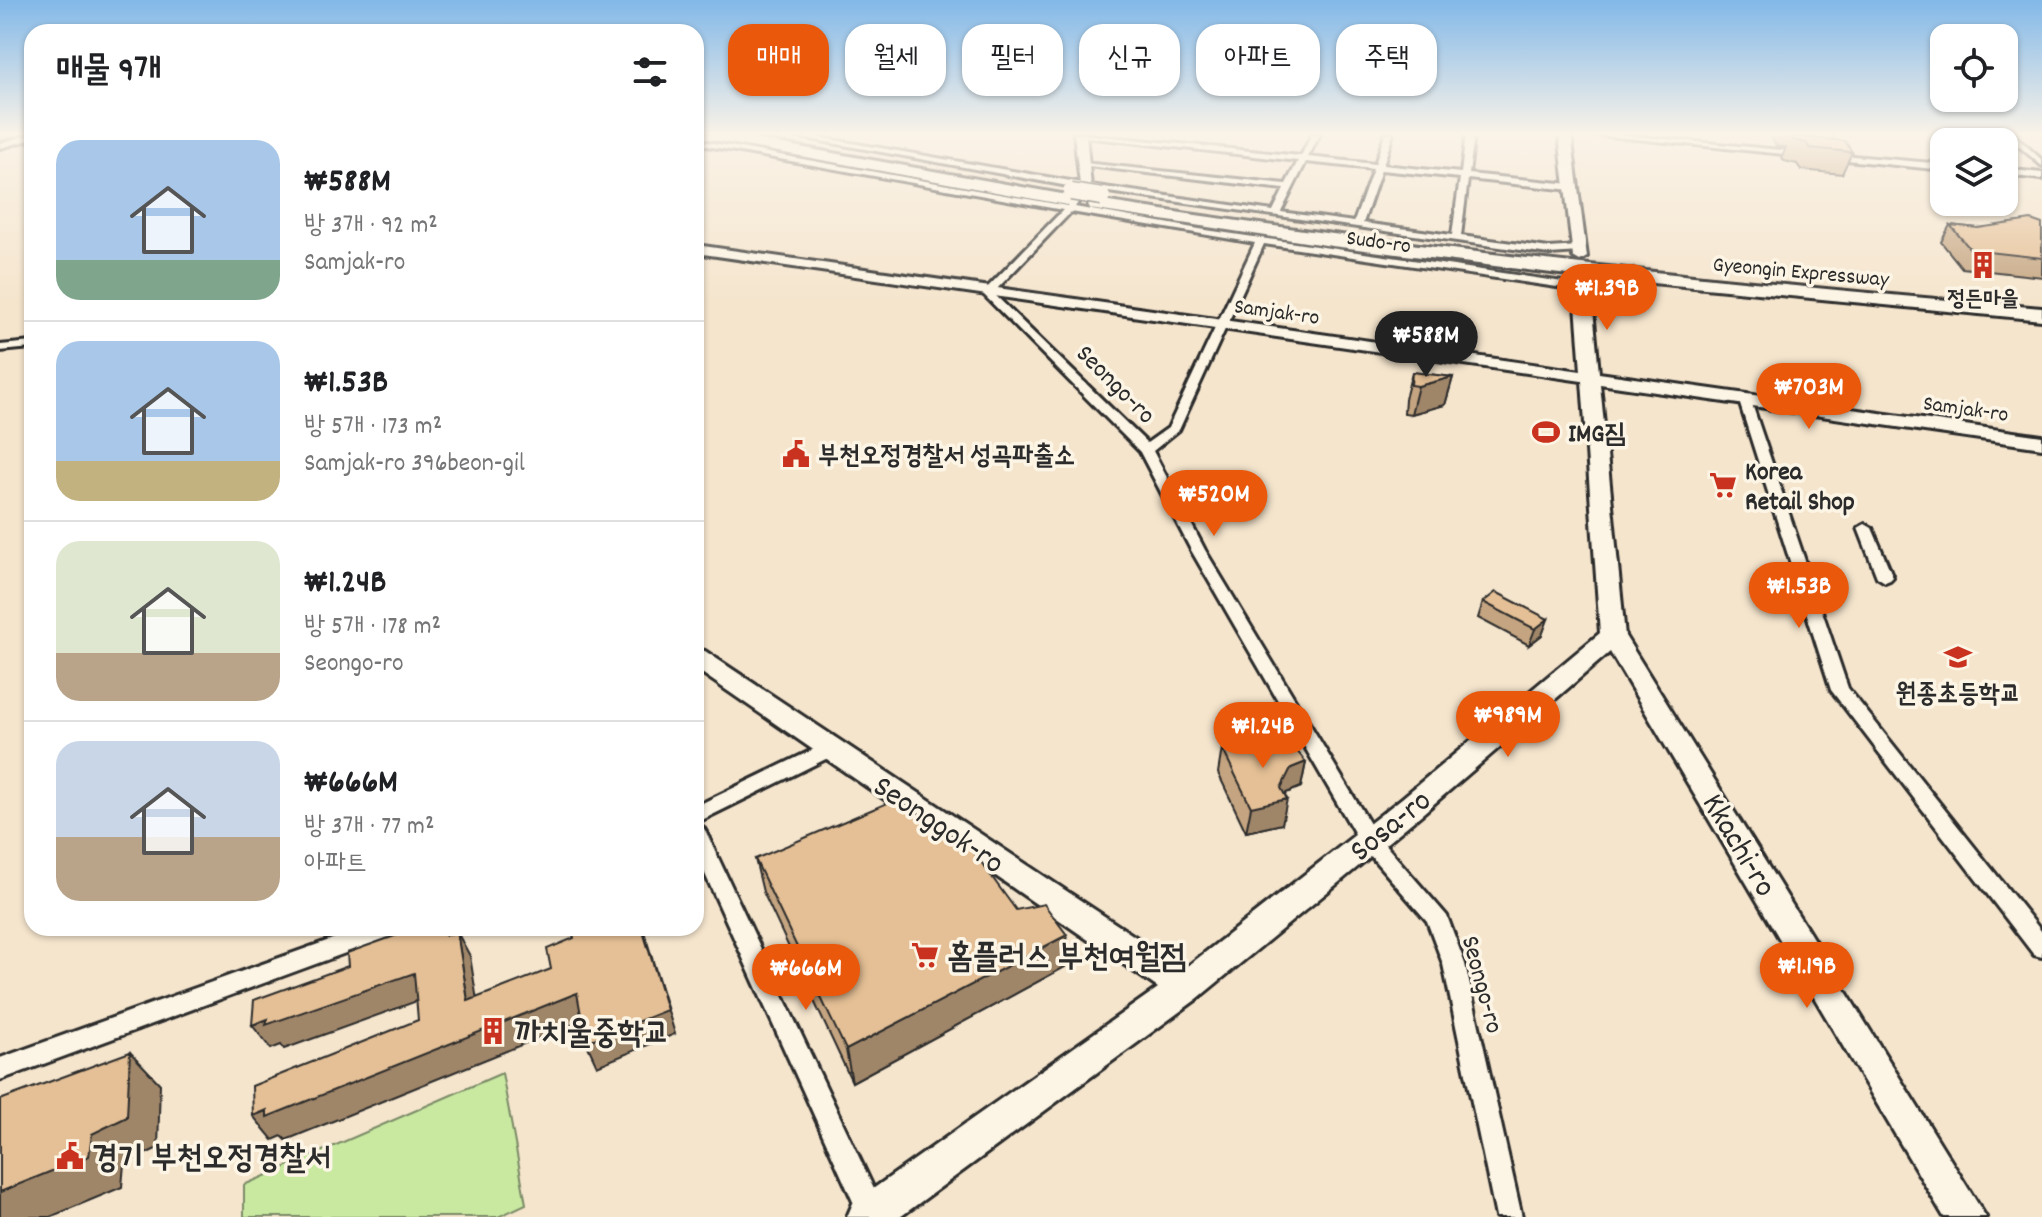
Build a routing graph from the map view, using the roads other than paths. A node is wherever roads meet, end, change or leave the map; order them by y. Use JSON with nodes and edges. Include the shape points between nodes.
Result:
{"nodes":[{"id":1,"x":1037,"y":191,"type":"edge"},
{"id":2,"x":1042,"y":191,"type":"edge"},
{"id":3,"x":1045,"y":191,"type":"edge"},
{"id":4,"x":1049,"y":191,"type":"edge"},
{"id":5,"x":1075,"y":191,"type":"edge"},
{"id":6,"x":1288,"y":191,"type":"edge"},
{"id":7,"x":1370,"y":191,"type":"edge"},
{"id":8,"x":1462,"y":191,"type":"edge"},
{"id":9,"x":1571,"y":191,"type":"edge"},
{"id":10,"x":1073,"y":196,"type":"junction"},
{"id":11,"x":1099,"y":201,"type":"junction"},
{"id":12,"x":1276,"y":213,"type":"junction"},
{"id":13,"x":1358,"y":225,"type":"junction"},
{"id":14,"x":1456,"y":238,"type":"junction"},
{"id":15,"x":1260,"y":242,"type":"junction"},
{"id":16,"x":704,"y":250,"type":"edge"},
{"id":17,"x":1579,"y":253,"type":"joint"},
{"id":18,"x":1583,"y":282,"type":"joint"},
{"id":19,"x":987,"y":293,"type":"junction"},
{"id":20,"x":2042,"y":303,"type":"edge"},
{"id":21,"x":2042,"y":314,"type":"edge"},
{"id":22,"x":1221,"y":327,"type":"junction"},
{"id":23,"x":24,"y":346,"type":"edge"},
{"id":24,"x":0,"y":348,"type":"edge"},
{"id":25,"x":1590,"y":379,"type":"junction"},
{"id":26,"x":1745,"y":401,"type":"junction"},
{"id":27,"x":2042,"y":442,"type":"edge"},
{"id":28,"x":1146,"y":450,"type":"junction"},
{"id":29,"x":1865,"y":528,"type":"dead end"},
{"id":30,"x":1885,"y":577,"type":"dead end"},
{"id":31,"x":1613,"y":636,"type":"junction"},
{"id":32,"x":704,"y":662,"type":"edge"},
{"id":33,"x":831,"y":748,"type":"junction"},
{"id":34,"x":704,"y":811,"type":"edge"},
{"id":35,"x":1369,"y":840,"type":"junction"},
{"id":36,"x":704,"y":850,"type":"edge"},
{"id":37,"x":367,"y":936,"type":"edge"},
{"id":38,"x":2042,"y":948,"type":"edge"},
{"id":39,"x":1185,"y":988,"type":"junction"},
{"id":40,"x":0,"y":1069,"type":"edge"},
{"id":41,"x":870,"y":1215,"type":"edge"},
{"id":42,"x":1509,"y":1217,"type":"edge"},
{"id":43,"x":1966,"y":1217,"type":"edge"}],
"edges":[{"from":1,"to":10,"type":"street","name":"Sudo-ro"},
{"from":2,"to":10,"type":"highway","name":"Gyeongin Expressway"},
{"from":3,"to":10,"type":"highway","name":"Gyeongin Expressway"},
{"from":4,"to":10,"type":"street"},
{"from":5,"to":10,"type":"street"},
{"from":6,"to":12,"type":"street"},
{"from":7,"to":13,"type":"street"},
{"from":8,"to":14,"type":"street"},
{"from":9,"to":17,"type":"street"},
{"from":10,"to":11,"type":"highway","name":"Gyeongin Expressway"},
{"from":10,"to":12,"type":"street","via":[[1122,193]]},
{"from":10,"to":15,"type":"street","name":"Sudo-ro"},
{"from":10,"to":19,"type":"street"},
{"from":11,"to":20,"type":"highway","name":"Gyeongin Expressway","via":[[1559,262]]},
{"from":11,"to":21,"type":"highway","name":"Gyeongin Expressway","via":[[1336,242],[1511,265]]},
{"from":12,"to":13,"type":"street"},
{"from":13,"to":14,"type":"street"},
{"from":14,"to":17,"type":"street"},
{"from":15,"to":18,"type":"street","name":"Sudo-ro"},
{"from":15,"to":22,"type":"street"},
{"from":16,"to":19,"type":"street","name":"Samjak-ro"},
{"from":18,"to":25,"type":"street"},
{"from":19,"to":22,"type":"street","name":"Samjak-ro"},
{"from":19,"to":28,"type":"street","name":"Seongo-ro"},
{"from":22,"to":25,"type":"street","name":"Samjak-ro"},
{"from":22,"to":28,"type":"street","via":[[1173,430]]},
{"from":23,"to":24,"type":"street"},
{"from":25,"to":26,"type":"street","name":"Samjak-ro"},
{"from":25,"to":31,"type":"street"},
{"from":26,"to":27,"type":"street","name":"Samjak-ro"},
{"from":26,"to":38,"type":"street","via":[[1840,690]]},
{"from":28,"to":35,"type":"street","name":"Seongo-ro","via":[[1198,550]]},
{"from":29,"to":30,"type":"street"},
{"from":31,"to":35,"type":"street","name":"Sosa-ro"},
{"from":31,"to":43,"type":"street","name":"Kkachi-ro"},
{"from":32,"to":33,"type":"street","name":"Seonggok-ro"},
{"from":33,"to":34,"type":"street"},
{"from":33,"to":39,"type":"street","name":"Seonggok-ro"},
{"from":35,"to":39,"type":"street","name":"Sosa-ro"},
{"from":35,"to":42,"type":"street","name":"Seongo-ro","via":[[1436,916],[1454,964]]},
{"from":36,"to":41,"type":"street"},
{"from":37,"to":40,"type":"street"},
{"from":39,"to":41,"type":"street","name":"Sosa-ro"}]}
